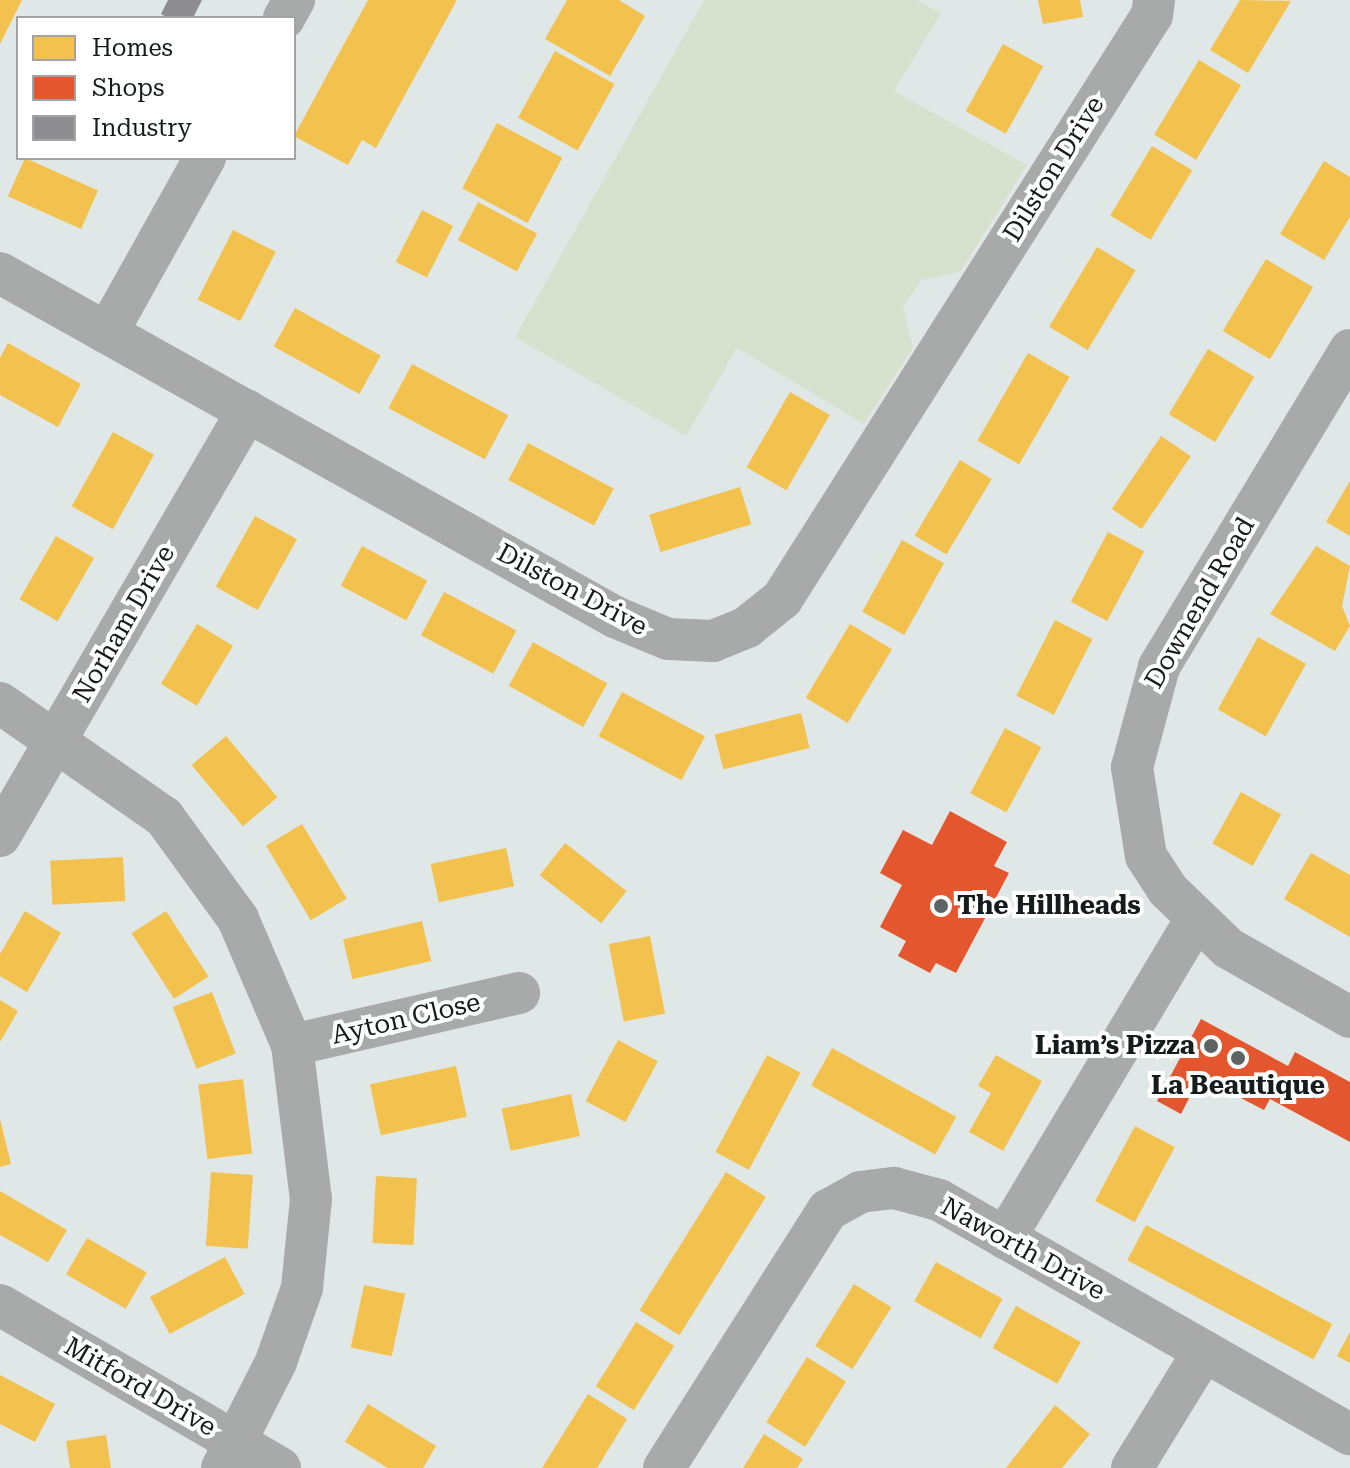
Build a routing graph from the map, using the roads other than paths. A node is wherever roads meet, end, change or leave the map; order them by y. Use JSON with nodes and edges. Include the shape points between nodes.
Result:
{"nodes":[{"id":1,"x":1154,"y":0,"type":"edge"},
{"id":2,"x":204,"y":160,"type":"edge"},
{"id":3,"x":0,"y":273,"type":"edge"},
{"id":4,"x":107,"y":333,"type":"junction"},
{"id":5,"x":1350,"y":350,"type":"edge"},
{"id":6,"x":247,"y":411,"type":"junction"},
{"id":7,"x":0,"y":703,"type":"edge"},
{"id":8,"x":57,"y":739,"type":"junction"},
{"id":9,"x":0,"y":836,"type":"edge"},
{"id":10,"x":1195,"y":921,"type":"junction"},
{"id":11,"x":519,"y":993,"type":"dead end"},
{"id":12,"x":1350,"y":1017,"type":"edge"},
{"id":13,"x":292,"y":1045,"type":"junction"},
{"id":14,"x":1005,"y":1238,"type":"junction"},
{"id":15,"x":0,"y":1305,"type":"edge"},
{"id":16,"x":1204,"y":1351,"type":"junction"},
{"id":17,"x":1350,"y":1434,"type":"edge"},
{"id":18,"x":230,"y":1456,"type":"edge"},
{"id":19,"x":280,"y":1468,"type":"edge"},
{"id":20,"x":664,"y":1468,"type":"edge"},
{"id":21,"x":1132,"y":1468,"type":"edge"}],
"edges":[{"from":1,"to":6,"type":"street","name":"Dilston Drive","via":[[1152,15],[782,599],[747,627],[713,641],[668,639],[615,617]]},
{"from":2,"to":4,"type":"street"},
{"from":3,"to":4,"type":"street","name":"Dilston Drive"},
{"from":4,"to":6,"type":"street","name":"Dilston Drive"},
{"from":5,"to":10,"type":"street","name":"Downend Road","via":[[1159,667],[1134,739],[1146,856]]},
{"from":6,"to":8,"type":"street","name":"Norham Drive"},
{"from":7,"to":8,"type":"street"},
{"from":8,"to":9,"type":"street","name":"Norham Drive"},
{"from":8,"to":13,"type":"street","via":[[164,817],[208,870],[238,919]]},
{"from":10,"to":12,"type":"street","name":"Downend Road"},
{"from":10,"to":14,"type":"street"},
{"from":11,"to":13,"type":"street","name":"Ayton Close"},
{"from":13,"to":18,"type":"street","via":[[310,1168],[302,1288]]},
{"from":14,"to":16,"type":"street","name":"Naworth Drive"},
{"from":14,"to":20,"type":"street","name":"Naworth Drive","via":[[939,1200],[894,1188],[860,1192],[828,1210]]},
{"from":15,"to":18,"type":"street","name":"Mitford Drive"},
{"from":16,"to":17,"type":"street","name":"Naworth Drive"},
{"from":16,"to":21,"type":"street"},
{"from":18,"to":19,"type":"street","name":"Mitford Drive"}]}
